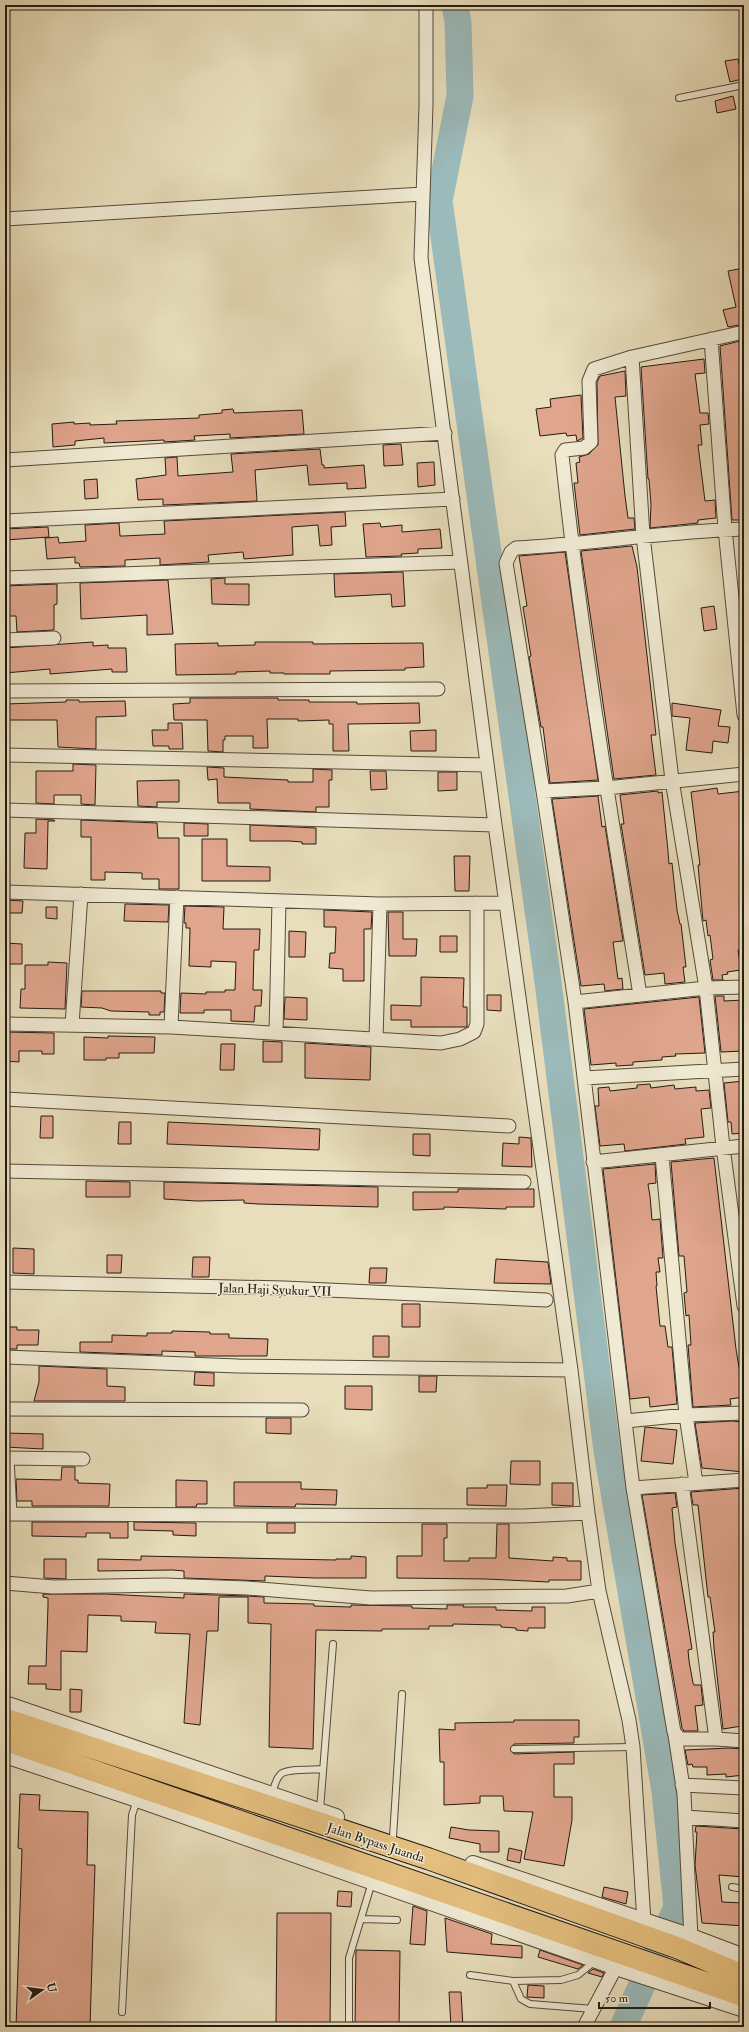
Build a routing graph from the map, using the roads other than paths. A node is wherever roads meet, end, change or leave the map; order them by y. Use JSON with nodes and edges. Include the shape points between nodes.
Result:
{"nodes":[{"id":1,"x":426,"y":5,"type":"edge"},
{"id":2,"x":744,"y":85,"type":"edge"},
{"id":3,"x":680,"y":98,"type":"dead end"},
{"id":4,"x":423,"y":194,"type":"junction"},
{"id":5,"x":5,"y":219,"type":"edge"},
{"id":6,"x":744,"y":332,"type":"edge"},
{"id":7,"x":711,"y":339,"type":"junction"},
{"id":8,"x":632,"y":357,"type":"junction"},
{"id":9,"x":444,"y":433,"type":"junction"},
{"id":10,"x":5,"y":460,"type":"edge"},
{"id":11,"x":453,"y":499,"type":"junction"},
{"id":12,"x":5,"y":521,"type":"edge"},
{"id":13,"x":744,"y":529,"type":"edge"},
{"id":14,"x":725,"y":530,"type":"junction"},
{"id":15,"x":644,"y":536,"type":"junction"},
{"id":16,"x":571,"y":545,"type":"junction"},
{"id":17,"x":461,"y":562,"type":"junction"},
{"id":18,"x":5,"y":578,"type":"edge"},
{"id":19,"x":54,"y":638,"type":"dead end"},
{"id":20,"x":5,"y":640,"type":"edge"},
{"id":21,"x":438,"y":689,"type":"dead end"},
{"id":22,"x":5,"y":691,"type":"edge"},
{"id":23,"x":744,"y":715,"type":"edge"},
{"id":24,"x":5,"y":755,"type":"edge"},
{"id":25,"x":487,"y":765,"type":"junction"},
{"id":26,"x":744,"y":774,"type":"edge"},
{"id":27,"x":672,"y":780,"type":"junction"},
{"id":28,"x":606,"y":788,"type":"junction"},
{"id":29,"x":543,"y":791,"type":"junction"},
{"id":30,"x":5,"y":810,"type":"edge"},
{"id":31,"x":495,"y":825,"type":"junction"},
{"id":32,"x":5,"y":892,"type":"edge"},
{"id":33,"x":81,"y":894,"type":"junction"},
{"id":34,"x":177,"y":897,"type":"junction"},
{"id":35,"x":279,"y":901,"type":"junction"},
{"id":36,"x":477,"y":903,"type":"junction"},
{"id":37,"x":380,"y":904,"type":"junction"},
{"id":38,"x":506,"y":904,"type":"junction"},
{"id":39,"x":744,"y":987,"type":"edge"},
{"id":40,"x":706,"y":988,"type":"junction"},
{"id":41,"x":640,"y":995,"type":"junction"},
{"id":42,"x":575,"y":1002,"type":"junction"},
{"id":43,"x":5,"y":1024,"type":"edge"},
{"id":44,"x":72,"y":1025,"type":"junction"},
{"id":45,"x":171,"y":1027,"type":"junction"},
{"id":46,"x":276,"y":1033,"type":"junction"},
{"id":47,"x":376,"y":1039,"type":"junction"},
{"id":48,"x":744,"y":1069,"type":"edge"},
{"id":49,"x":714,"y":1071,"type":"junction"},
{"id":50,"x":584,"y":1078,"type":"junction"},
{"id":51,"x":5,"y":1099,"type":"edge"},
{"id":52,"x":509,"y":1126,"type":"dead end"},
{"id":53,"x":744,"y":1146,"type":"edge"},
{"id":54,"x":723,"y":1148,"type":"junction"},
{"id":55,"x":662,"y":1156,"type":"junction"},
{"id":56,"x":593,"y":1162,"type":"junction"},
{"id":57,"x":5,"y":1171,"type":"edge"},
{"id":58,"x":524,"y":1182,"type":"dead end"},
{"id":59,"x":5,"y":1282,"type":"edge"},
{"id":60,"x":546,"y":1300,"type":"dead end"},
{"id":61,"x":744,"y":1306,"type":"edge"},
{"id":62,"x":5,"y":1357,"type":"edge"},
{"id":63,"x":571,"y":1370,"type":"junction"},
{"id":64,"x":5,"y":1410,"type":"edge"},
{"id":65,"x":302,"y":1410,"type":"dead end"},
{"id":66,"x":744,"y":1413,"type":"edge"},
{"id":67,"x":686,"y":1415,"type":"junction"},
{"id":68,"x":626,"y":1421,"type":"junction"},
{"id":69,"x":6,"y":1458,"type":"edge"},
{"id":70,"x":83,"y":1459,"type":"dead end"},
{"id":71,"x":744,"y":1480,"type":"edge"},
{"id":72,"x":696,"y":1483,"type":"junction"},
{"id":73,"x":682,"y":1484,"type":"junction"},
{"id":74,"x":632,"y":1488,"type":"junction"},
{"id":75,"x":588,"y":1513,"type":"junction"},
{"id":76,"x":8,"y":1514,"type":"edge"},
{"id":77,"x":5,"y":1583,"type":"edge"},
{"id":78,"x":599,"y":1591,"type":"junction"},
{"id":79,"x":333,"y":1644,"type":"dead end"},
{"id":80,"x":402,"y":1694,"type":"dead end"},
{"id":81,"x":5,"y":1704,"type":"edge"},
{"id":82,"x":5,"y":1718,"type":"edge"},
{"id":83,"x":675,"y":1735,"type":"junction"},
{"id":84,"x":716,"y":1739,"type":"junction"},
{"id":85,"x":5,"y":1740,"type":"edge"},
{"id":86,"x":38,"y":1740,"type":"junction"},
{"id":87,"x":744,"y":1741,"type":"edge"},
{"id":88,"x":633,"y":1747,"type":"junction"},
{"id":89,"x":514,"y":1749,"type":"dead end"},
{"id":90,"x":5,"y":1755,"type":"edge"},
{"id":91,"x":323,"y":1769,"type":"junction"},
{"id":92,"x":682,"y":1785,"type":"junction"},
{"id":93,"x":744,"y":1788,"type":"edge"},
{"id":94,"x":138,"y":1799,"type":"junction"},
{"id":95,"x":271,"y":1800,"type":"junction"},
{"id":96,"x":174,"y":1805,"type":"junction"},
{"id":97,"x":320,"y":1812,"type":"junction"},
{"id":98,"x":685,"y":1817,"type":"junction"},
{"id":99,"x":744,"y":1820,"type":"edge"},
{"id":100,"x":393,"y":1837,"type":"junction"},
{"id":101,"x":473,"y":1870,"type":"junction"},
{"id":102,"x":373,"y":1880,"type":"junction"},
{"id":103,"x":732,"y":1887,"type":"dead end"},
{"id":104,"x":744,"y":1889,"type":"edge"},
{"id":105,"x":457,"y":1903,"type":"junction"},
{"id":106,"x":361,"y":1919,"type":"junction"},
{"id":107,"x":397,"y":1920,"type":"dead end"},
{"id":108,"x":642,"y":1927,"type":"junction"},
{"id":109,"x":684,"y":1940,"type":"junction"},
{"id":110,"x":744,"y":1957,"type":"edge"},
{"id":111,"x":596,"y":1960,"type":"junction"},
{"id":112,"x":625,"y":1964,"type":"junction"},
{"id":113,"x":658,"y":1974,"type":"junction"},
{"id":114,"x":470,"y":1975,"type":"dead end"},
{"id":115,"x":744,"y":1976,"type":"edge"},
{"id":116,"x":513,"y":1981,"type":"junction"},
{"id":117,"x":744,"y":1996,"type":"edge"},
{"id":118,"x":592,"y":2009,"type":"junction"},
{"id":119,"x":744,"y":2009,"type":"edge"},
{"id":120,"x":122,"y":2012,"type":"dead end"},
{"id":121,"x":350,"y":2027,"type":"edge"},
{"id":122,"x":584,"y":2027,"type":"edge"}],
"edges":[{"from":1,"to":4,"type":"street"},
{"from":2,"to":3,"type":"lane"},
{"from":4,"to":5,"type":"street"},
{"from":4,"to":9,"type":"street","via":[[421,258]]},
{"from":6,"to":7,"type":"street"},
{"from":7,"to":8,"type":"street"},
{"from":7,"to":14,"type":"street"},
{"from":8,"to":15,"type":"street"},
{"from":8,"to":16,"type":"street","via":[[594,369],[589,381],[591,442],[584,448],[565,450],[562,455]]},
{"from":9,"to":10,"type":"street"},
{"from":9,"to":11,"type":"street"},
{"from":11,"to":12,"type":"street"},
{"from":11,"to":17,"type":"street"},
{"from":13,"to":14,"type":"street"},
{"from":14,"to":15,"type":"street"},
{"from":14,"to":23,"type":"street"},
{"from":15,"to":16,"type":"street"},
{"from":15,"to":27,"type":"street"},
{"from":16,"to":28,"type":"street"},
{"from":16,"to":29,"type":"street","via":[[516,548],[506,563]]},
{"from":17,"to":18,"type":"street"},
{"from":17,"to":25,"type":"street"},
{"from":19,"to":20,"type":"street"},
{"from":21,"to":22,"type":"street"},
{"from":24,"to":25,"type":"street"},
{"from":25,"to":31,"type":"street"},
{"from":26,"to":27,"type":"street"},
{"from":27,"to":28,"type":"street"},
{"from":27,"to":40,"type":"street"},
{"from":28,"to":29,"type":"street"},
{"from":28,"to":41,"type":"street"},
{"from":29,"to":42,"type":"street"},
{"from":30,"to":31,"type":"street"},
{"from":31,"to":38,"type":"street"},
{"from":32,"to":33,"type":"street"},
{"from":33,"to":34,"type":"street"},
{"from":33,"to":44,"type":"street"},
{"from":34,"to":35,"type":"street"},
{"from":34,"to":45,"type":"street"},
{"from":35,"to":37,"type":"street"},
{"from":35,"to":46,"type":"street"},
{"from":36,"to":37,"type":"street"},
{"from":36,"to":38,"type":"street"},
{"from":36,"to":47,"type":"street","via":[[474,1032],[460,1039],[441,1042]]},
{"from":37,"to":47,"type":"street"},
{"from":38,"to":63,"type":"street"},
{"from":39,"to":40,"type":"street"},
{"from":40,"to":41,"type":"street"},
{"from":40,"to":49,"type":"street"},
{"from":41,"to":42,"type":"street"},
{"from":42,"to":50,"type":"street"},
{"from":43,"to":44,"type":"street"},
{"from":44,"to":45,"type":"street"},
{"from":45,"to":46,"type":"street"},
{"from":46,"to":47,"type":"street"},
{"from":48,"to":49,"type":"street"},
{"from":49,"to":50,"type":"street"},
{"from":49,"to":54,"type":"street"},
{"from":50,"to":56,"type":"street"},
{"from":51,"to":52,"type":"street"},
{"from":53,"to":54,"type":"street"},
{"from":54,"to":55,"type":"street"},
{"from":54,"to":61,"type":"street"},
{"from":55,"to":56,"type":"street"},
{"from":55,"to":67,"type":"street"},
{"from":56,"to":68,"type":"street"},
{"from":57,"to":58,"type":"street"},
{"from":59,"to":60,"type":"street","name":"Jalan Haji Syukur VII","via":[[284,1288]]},
{"from":62,"to":63,"type":"street","via":[[238,1366]]},
{"from":63,"to":75,"type":"street"},
{"from":64,"to":65,"type":"street"},
{"from":66,"to":67,"type":"street"},
{"from":67,"to":68,"type":"street"},
{"from":67,"to":72,"type":"street"},
{"from":68,"to":74,"type":"street"},
{"from":69,"to":70,"type":"street"},
{"from":69,"to":76,"type":"street"},
{"from":71,"to":72,"type":"street"},
{"from":72,"to":73,"type":"street"},
{"from":73,"to":74,"type":"street"},
{"from":73,"to":84,"type":"street"},
{"from":74,"to":83,"type":"street"},
{"from":75,"to":76,"type":"street","via":[[523,1516]]},
{"from":75,"to":78,"type":"street"},
{"from":77,"to":78,"type":"street","via":[[53,1586],[164,1585],[247,1588],[371,1598],[567,1596]]},
{"from":78,"to":88,"type":"street"},
{"from":79,"to":91,"type":"lane"},
{"from":80,"to":100,"type":"lane"},
{"from":81,"to":86,"type":"street"},
{"from":82,"to":86,"type":"highway","name":"Jalan Bypass Juanda"},
{"from":83,"to":84,"type":"street","via":[[680,1739]]},
{"from":83,"to":92,"type":"street"},
{"from":84,"to":87,"type":"street"},
{"from":85,"to":86,"type":"highway","name":"Jalan Bypass Juanda"},
{"from":86,"to":90,"type":"street"},
{"from":86,"to":94,"type":"street"},
{"from":86,"to":95,"type":"highway","name":"Jalan Bypass Juanda","via":[[198,1776]]},
{"from":86,"to":96,"type":"highway","name":"Jalan Bypass Juanda"},
{"from":88,"to":89,"type":"lane"},
{"from":88,"to":108,"type":"street"},
{"from":91,"to":95,"type":"lane","via":[[281,1773],[276,1780]]},
{"from":91,"to":97,"type":"lane"},
{"from":92,"to":93,"type":"street"},
{"from":92,"to":98,"type":"street"},
{"from":94,"to":96,"type":"street"},
{"from":94,"to":120,"type":"lane","via":[[132,1815]]},
{"from":95,"to":97,"type":"street"},
{"from":95,"to":101,"type":"highway","name":"Jalan Bypass Juanda"},
{"from":96,"to":102,"type":"street"},
{"from":96,"to":105,"type":"highway","name":"Jalan Bypass Juanda"},
{"from":97,"to":100,"type":"street"},
{"from":98,"to":99,"type":"street"},
{"from":98,"to":109,"type":"street"},
{"from":100,"to":101,"type":"street"},
{"from":101,"to":108,"type":"highway","name":"Jalan Bypass Juanda"},
{"from":102,"to":105,"type":"street"},
{"from":102,"to":106,"type":"lane"},
{"from":103,"to":104,"type":"lane"},
{"from":105,"to":111,"type":"street"},
{"from":105,"to":112,"type":"highway","name":"Jalan Bypass Juanda"},
{"from":106,"to":107,"type":"lane"},
{"from":106,"to":121,"type":"lane","via":[[349,1958]]},
{"from":108,"to":109,"type":"highway","name":"Jalan Bypass Juanda"},
{"from":109,"to":110,"type":"street"},
{"from":109,"to":115,"type":"highway","name":"Jalan Bypass Juanda"},
{"from":111,"to":112,"type":"street"},
{"from":111,"to":116,"type":"lane","via":[[573,1977],[561,1980]]},
{"from":112,"to":113,"type":"highway","name":"Jalan Bypass Juanda"},
{"from":112,"to":118,"type":"street"},
{"from":113,"to":117,"type":"highway","name":"Jalan Bypass Juanda"},
{"from":113,"to":119,"type":"street"},
{"from":114,"to":116,"type":"lane"},
{"from":116,"to":118,"type":"lane","via":[[521,1999],[530,2004]]},
{"from":118,"to":122,"type":"street"}]}
